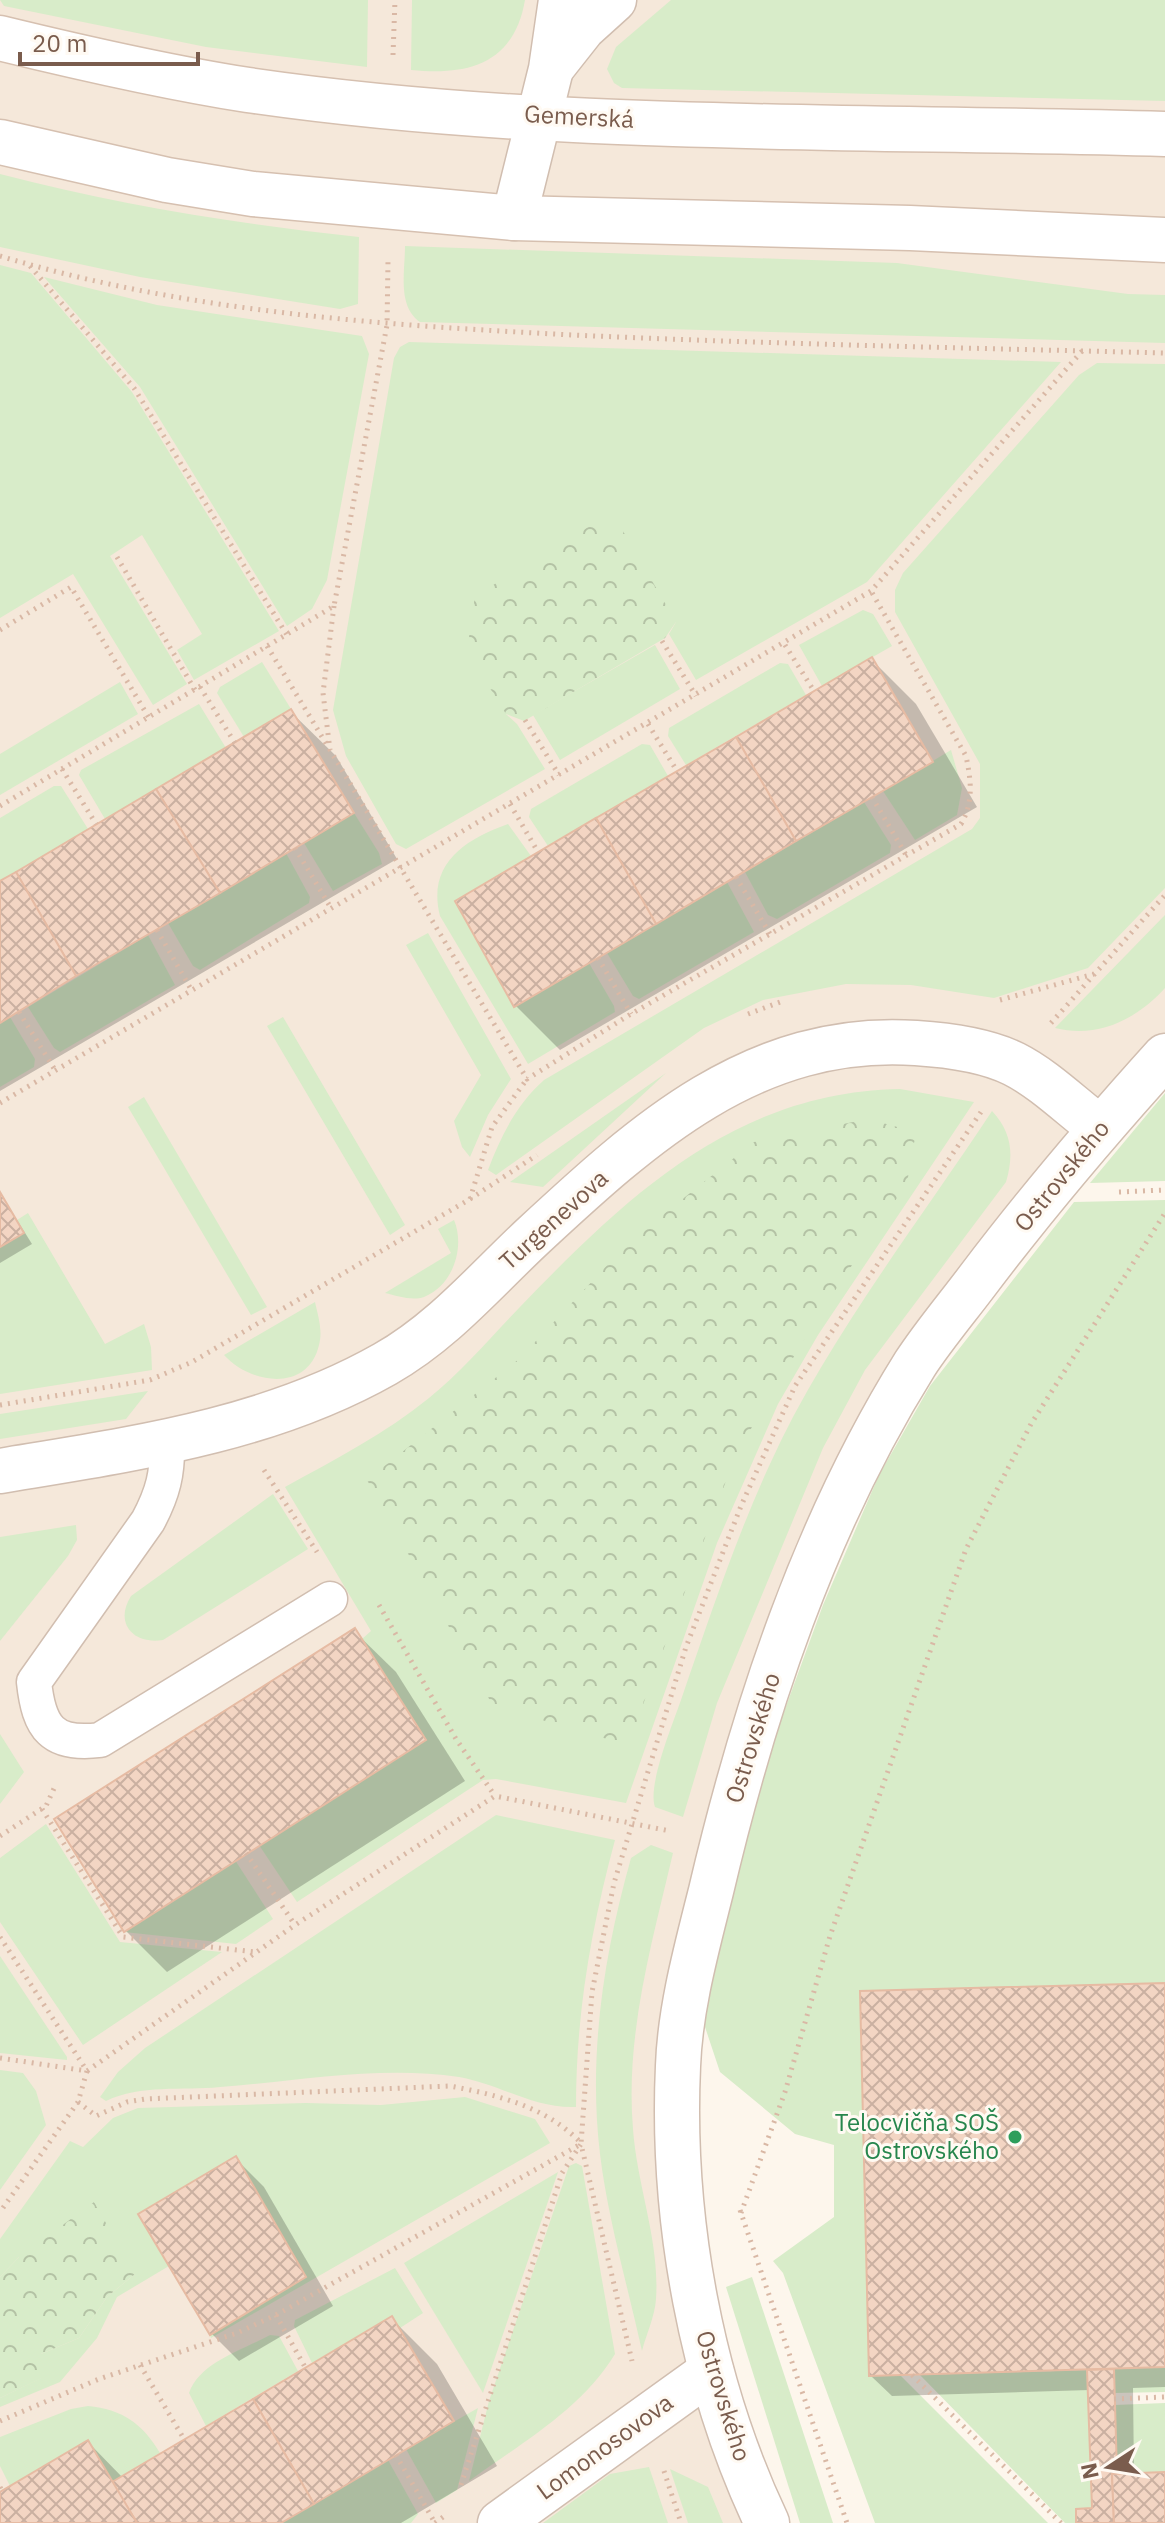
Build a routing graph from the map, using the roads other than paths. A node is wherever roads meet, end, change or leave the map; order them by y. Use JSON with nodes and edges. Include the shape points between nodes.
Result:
{"nodes":[{"id":1,"x":561,"y":0,"type":"edge"},
{"id":2,"x":614,"y":0,"type":"edge"},
{"id":3,"x":0,"y":38,"type":"edge"},
{"id":4,"x":551,"y":69,"type":"junction"},
{"id":5,"x":539,"y":116,"type":"junction"},
{"id":6,"x":1165,"y":134,"type":"edge"},
{"id":7,"x":0,"y":142,"type":"edge"},
{"id":8,"x":514,"y":218,"type":"junction"},
{"id":9,"x":1165,"y":240,"type":"edge"},
{"id":10,"x":1165,"y":1056,"type":"edge"},
{"id":11,"x":1100,"y":1128,"type":"junction"},
{"id":12,"x":167,"y":1441,"type":"junction"},
{"id":13,"x":0,"y":1471,"type":"edge"},
{"id":14,"x":330,"y":1599,"type":"road end"},
{"id":15,"x":711,"y":2371,"type":"junction"},
{"id":16,"x":500,"y":2523,"type":"edge"},
{"id":17,"x":767,"y":2523,"type":"edge"}],
"edges":[{"from":1,"to":4,"type":"street"},
{"from":2,"to":4,"type":"street","via":[[583,28]]},
{"from":3,"to":5,"type":"street","name":"Gemerská","via":[[90,61],[248,90]]},
{"from":4,"to":5,"type":"street"},
{"from":5,"to":6,"type":"street","name":"Gemerská"},
{"from":5,"to":8,"type":"street"},
{"from":7,"to":8,"type":"street","via":[[253,194]]},
{"from":8,"to":9,"type":"street"},
{"from":10,"to":11,"type":"street","name":"Ostrovského"},
{"from":11,"to":12,"type":"street","name":"Turgenevova","via":[[1014,1064],[943,1044],[876,1040],[831,1045],[756,1068],[691,1106],[586,1188],[450,1318],[387,1363],[301,1405],[236,1427]]},
{"from":11,"to":15,"type":"street","name":"Ostrovského","via":[[917,1361],[855,1469],[760,1709],[696,1953],[678,2062],[677,2163]]},
{"from":12,"to":13,"type":"street","name":"Turgenevova"},
{"from":12,"to":14,"type":"lane","via":[[164,1492],[148,1521],[34,1682],[37,1710],[52,1734],[76,1743],[100,1740]]},
{"from":15,"to":16,"type":"street","name":"Lomonosovova"},
{"from":15,"to":17,"type":"street","name":"Ostrovského"}]}
